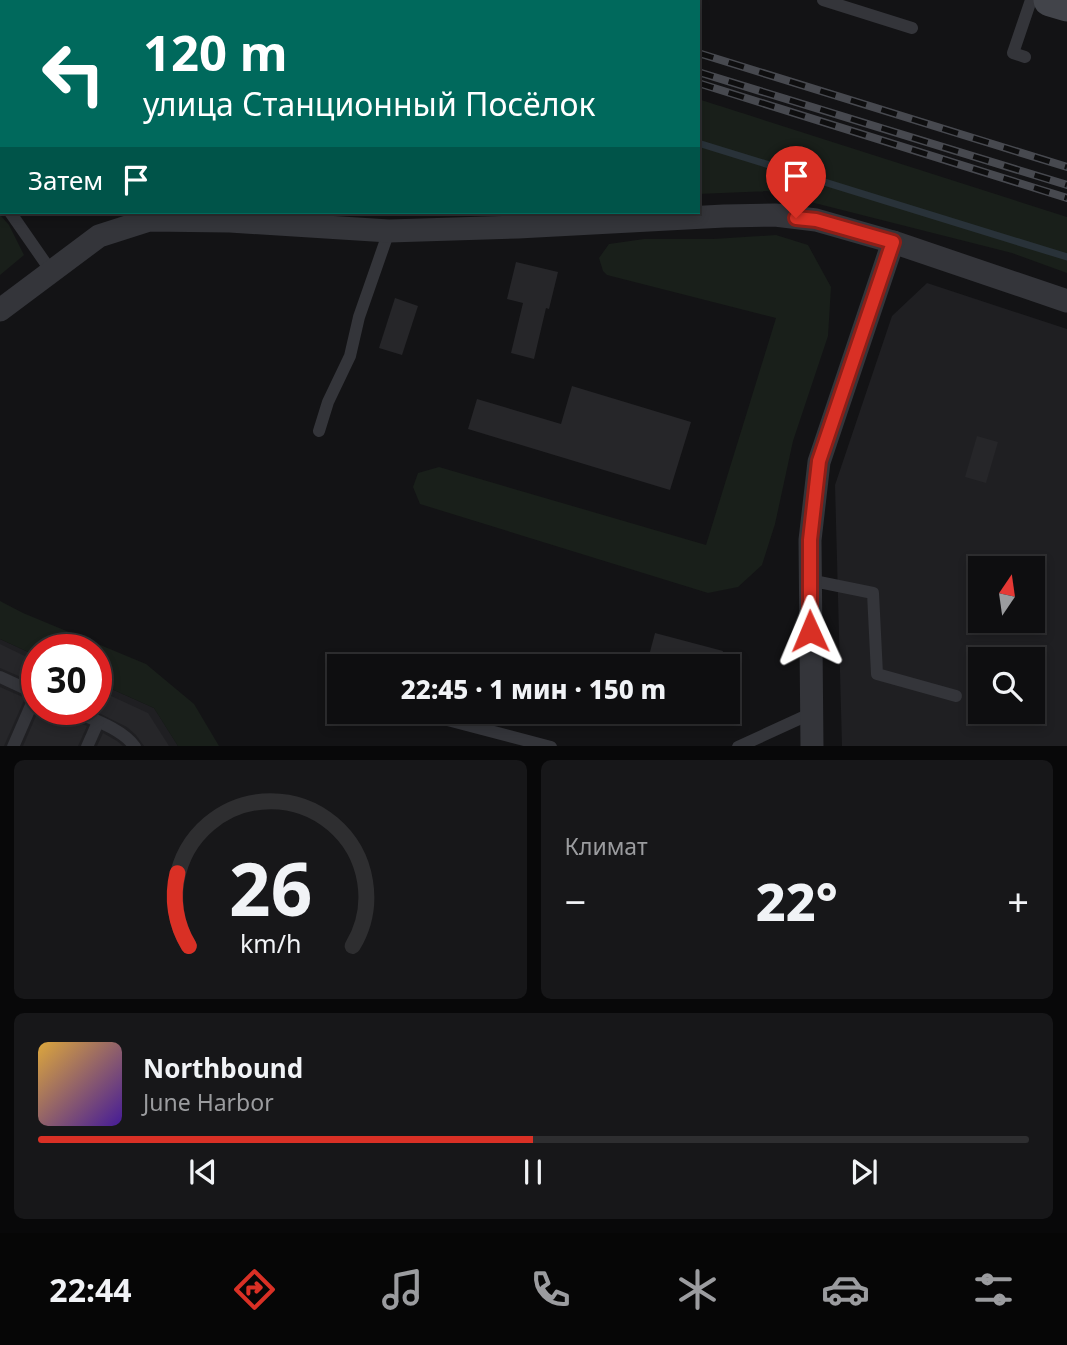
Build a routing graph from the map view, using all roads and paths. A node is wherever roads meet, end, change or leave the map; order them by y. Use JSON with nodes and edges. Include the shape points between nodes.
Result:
{"nodes":[{"id":1,"x":823,"y":0,"type":"edge"},
{"id":2,"x":1031,"y":0,"type":"edge"},
{"id":3,"x":1050,"y":0,"type":"edge"},
{"id":4,"x":1067,"y":5,"type":"edge"},
{"id":5,"x":912,"y":28,"type":"dead end"},
{"id":6,"x":1026,"y":57,"type":"dead end"},
{"id":7,"x":11,"y":214,"type":"edge"},
{"id":8,"x":389,"y":231,"type":"junction"},
{"id":9,"x":893,"y":242,"type":"junction"},
{"id":10,"x":51,"y":271,"type":"junction"},
{"id":11,"x":1067,"y":301,"type":"edge"},
{"id":12,"x":0,"y":310,"type":"edge"},
{"id":13,"x":319,"y":430,"type":"dead end"},
{"id":14,"x":809,"y":580,"type":"junction"},
{"id":15,"x":0,"y":677,"type":"edge"},
{"id":16,"x":21,"y":687,"type":"edge"},
{"id":17,"x":956,"y":696,"type":"dead end"},
{"id":18,"x":812,"y":713,"type":"junction"},
{"id":19,"x":463,"y":724,"type":"edge"},
{"id":20,"x":23,"y":725,"type":"edge"},
{"id":21,"x":97,"y":725,"type":"edge"},
{"id":22,"x":104,"y":725,"type":"edge"},
{"id":23,"x":13,"y":746,"type":"edge"},
{"id":24,"x":87,"y":746,"type":"edge"},
{"id":25,"x":134,"y":746,"type":"edge"},
{"id":26,"x":547,"y":746,"type":"edge"},
{"id":27,"x":740,"y":746,"type":"edge"},
{"id":28,"x":812,"y":746,"type":"edge"}],
"edges":[{"from":1,"to":5,"type":"lane"},
{"from":2,"to":6,"type":"lane","via":[[1013,53]]},
{"from":3,"to":4,"type":"street"},
{"from":7,"to":10,"type":"lane"},
{"from":8,"to":9,"type":"street","via":[[775,215],[816,220]]},
{"from":8,"to":10,"type":"street","via":[[149,220],[99,236]]},
{"from":8,"to":13,"type":"lane","via":[[350,356]]},
{"from":9,"to":11,"type":"street"},
{"from":9,"to":14,"type":"street","via":[[819,461]]},
{"from":10,"to":12,"type":"street"},
{"from":14,"to":17,"type":"lane","via":[[873,593],[877,674]]},
{"from":14,"to":18,"type":"street"},
{"from":15,"to":16,"type":"lane"},
{"from":18,"to":27,"type":"lane"},
{"from":18,"to":28,"type":"street"},
{"from":19,"to":26,"type":"lane"},
{"from":20,"to":23,"type":"lane"},
{"from":21,"to":24,"type":"lane"},
{"from":22,"to":25,"type":"lane"}]}
